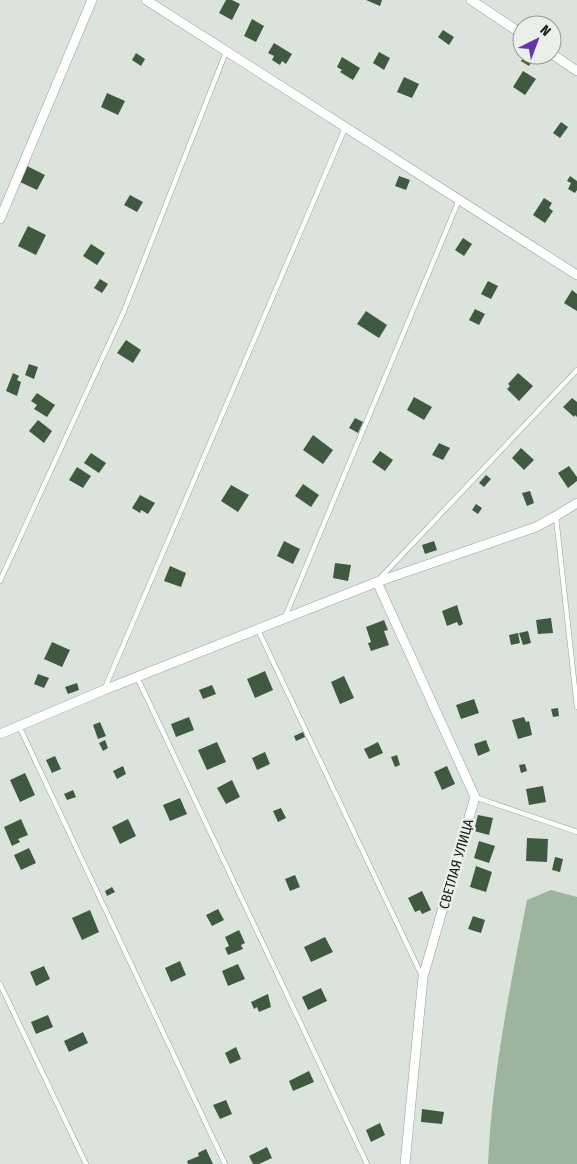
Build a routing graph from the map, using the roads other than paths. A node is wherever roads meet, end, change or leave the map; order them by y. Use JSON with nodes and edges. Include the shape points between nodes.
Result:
{"nodes":[{"id":1,"x":92,"y":0,"type":"edge"},
{"id":2,"x":146,"y":0,"type":"edge"},
{"id":3,"x":471,"y":0,"type":"edge"},
{"id":4,"x":512,"y":27,"type":"edge"},
{"id":5,"x":226,"y":52,"type":"junction"},
{"id":6,"x":562,"y":61,"type":"edge"},
{"id":7,"x":577,"y":71,"type":"edge"},
{"id":8,"x":344,"y":128,"type":"junction"},
{"id":9,"x":460,"y":199,"type":"junction"},
{"id":10,"x":0,"y":218,"type":"edge"},
{"id":11,"x":577,"y":275,"type":"edge"},
{"id":12,"x":577,"y":370,"type":"edge"},
{"id":13,"x":577,"y":503,"type":"edge"},
{"id":14,"x":556,"y":516,"type":"junction"},
{"id":15,"x":0,"y":580,"type":"edge"},
{"id":16,"x":376,"y":582,"type":"junction"},
{"id":17,"x":284,"y":620,"type":"junction"},
{"id":18,"x":258,"y":630,"type":"junction"},
{"id":19,"x":137,"y":677,"type":"junction"},
{"id":20,"x":104,"y":690,"type":"junction"},
{"id":21,"x":577,"y":707,"type":"edge"},
{"id":22,"x":19,"y":726,"type":"junction"},
{"id":23,"x":0,"y":734,"type":"edge"},
{"id":24,"x":475,"y":797,"type":"junction"},
{"id":25,"x":577,"y":832,"type":"edge"},
{"id":26,"x":422,"y":977,"type":"junction"},
{"id":27,"x":0,"y":984,"type":"edge"},
{"id":28,"x":86,"y":1164,"type":"edge"},
{"id":29,"x":225,"y":1164,"type":"edge"},
{"id":30,"x":367,"y":1164,"type":"edge"},
{"id":31,"x":404,"y":1164,"type":"edge"}],
"edges":[{"from":1,"to":10,"type":"street"},
{"from":2,"to":5,"type":"street"},
{"from":3,"to":4,"type":"street"},
{"from":5,"to":8,"type":"street"},
{"from":5,"to":15,"type":"lane","via":[[124,310]]},
{"from":6,"to":7,"type":"street"},
{"from":8,"to":9,"type":"street"},
{"from":8,"to":20,"type":"lane"},
{"from":9,"to":11,"type":"street"},
{"from":9,"to":17,"type":"lane"},
{"from":12,"to":16,"type":"lane"},
{"from":13,"to":14,"type":"street"},
{"from":14,"to":16,"type":"street","via":[[536,526]]},
{"from":14,"to":21,"type":"lane"},
{"from":16,"to":17,"type":"street"},
{"from":16,"to":24,"type":"street"},
{"from":17,"to":18,"type":"street"},
{"from":18,"to":19,"type":"street"},
{"from":18,"to":26,"type":"lane"},
{"from":19,"to":20,"type":"street"},
{"from":19,"to":30,"type":"lane"},
{"from":20,"to":22,"type":"street"},
{"from":22,"to":23,"type":"street"},
{"from":22,"to":29,"type":"lane"},
{"from":24,"to":25,"type":"lane"},
{"from":24,"to":26,"type":"street","name":"СВЕТЛАЯ УЛИЦА"},
{"from":26,"to":31,"type":"street","name":"СВЕТЛАЯ УЛИЦА"},
{"from":27,"to":28,"type":"lane"}]}
